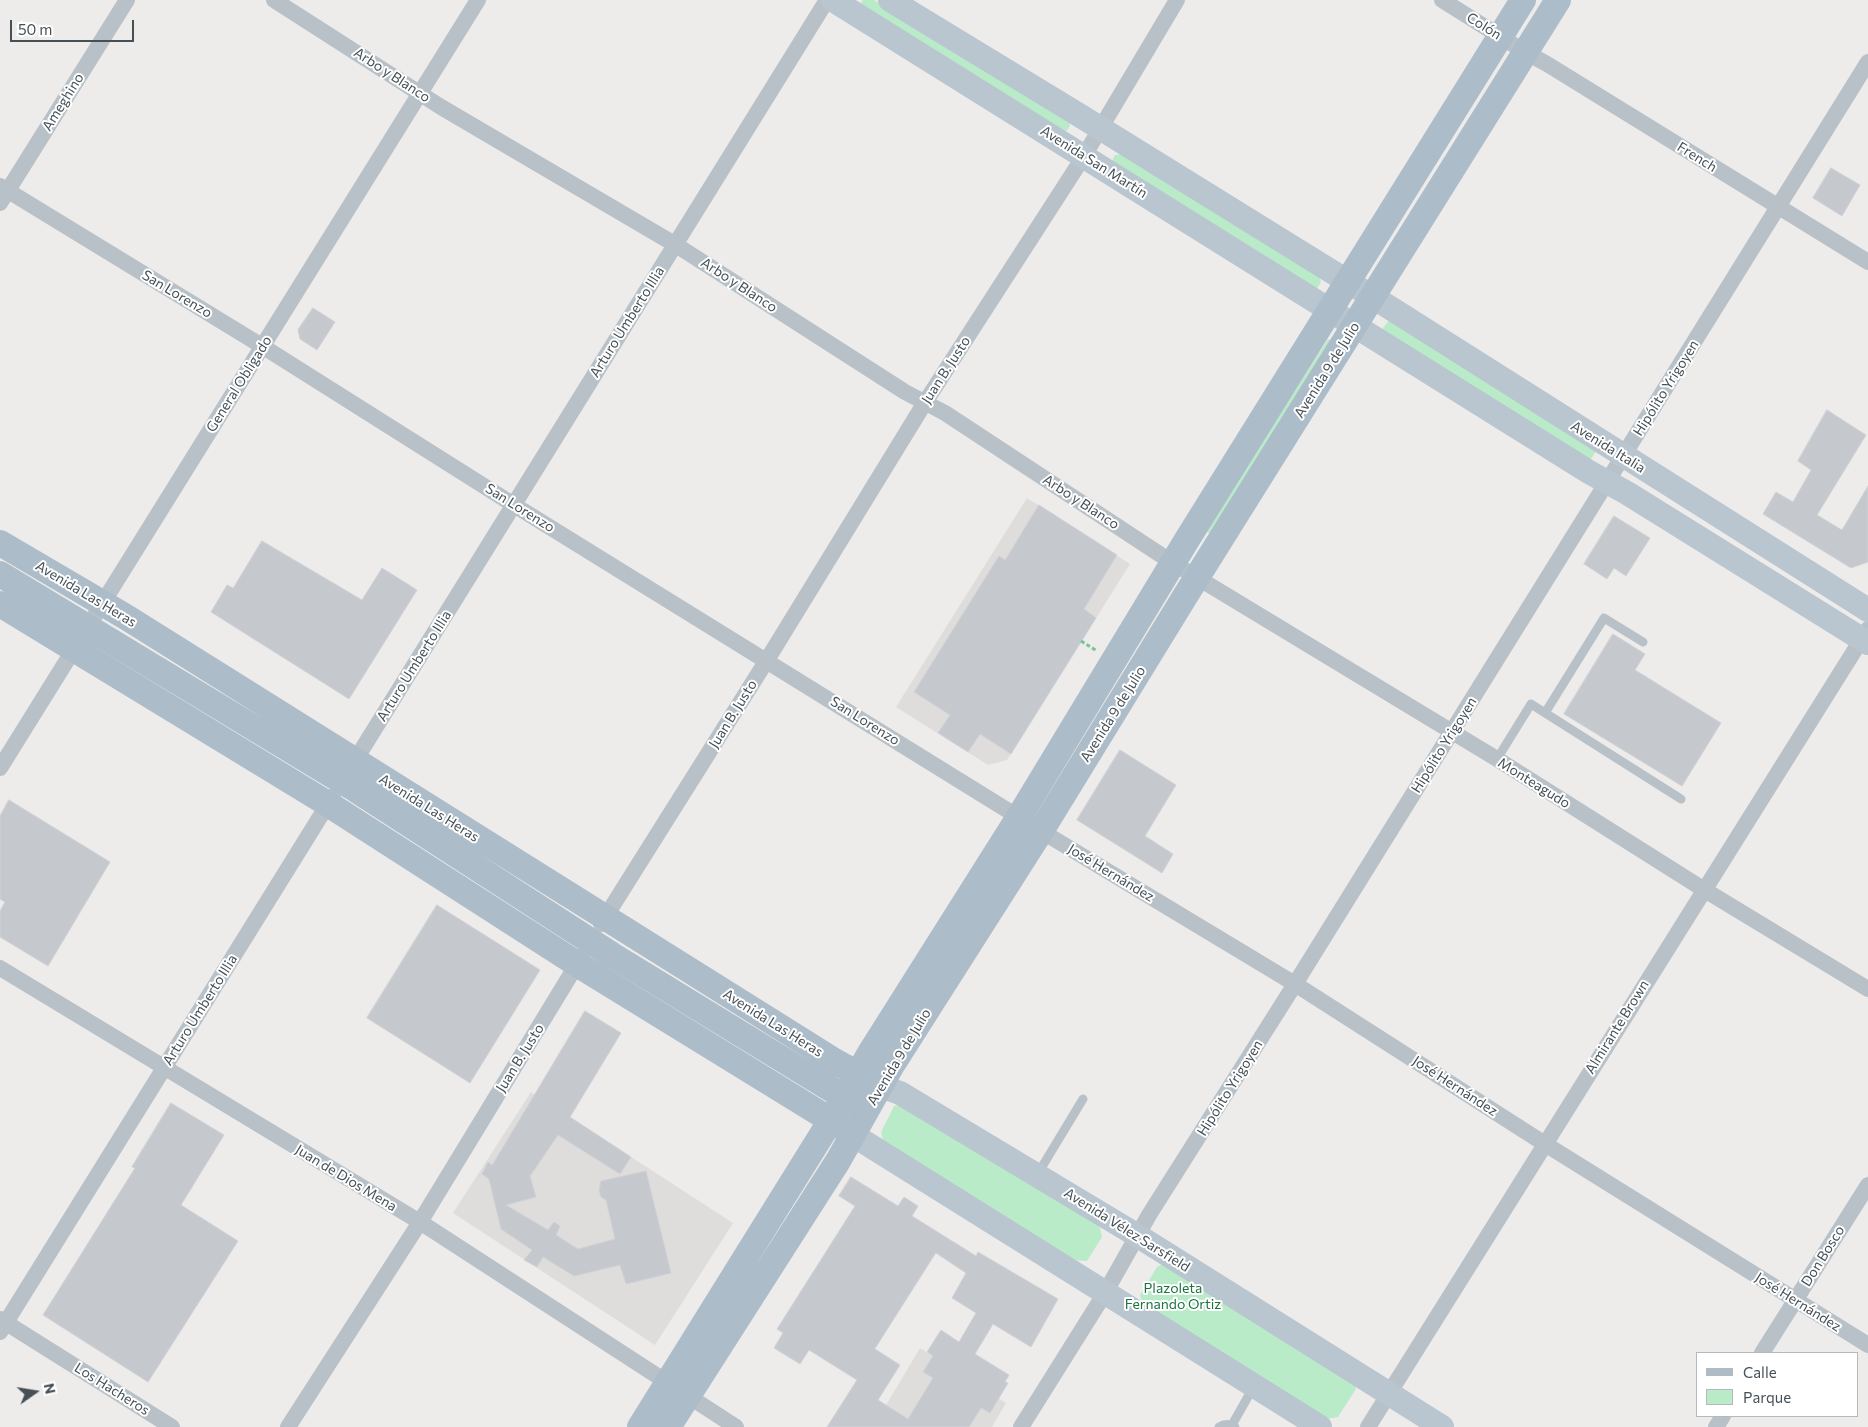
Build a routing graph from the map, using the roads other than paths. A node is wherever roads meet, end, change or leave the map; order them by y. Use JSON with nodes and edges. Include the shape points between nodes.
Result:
{"nodes":[{"id":1,"x":126,"y":0,"type":"edge"},
{"id":2,"x":274,"y":0,"type":"edge"},
{"id":3,"x":478,"y":0,"type":"edge"},
{"id":4,"x":827,"y":0,"type":"edge"},
{"id":5,"x":833,"y":0,"type":"edge"},
{"id":6,"x":890,"y":0,"type":"edge"},
{"id":7,"x":1177,"y":0,"type":"edge"},
{"id":8,"x":1442,"y":0,"type":"edge"},
{"id":9,"x":1523,"y":0,"type":"edge"},
{"id":10,"x":1558,"y":0,"type":"edge"},
{"id":11,"x":1501,"y":36,"type":"junction"},
{"id":12,"x":1525,"y":52,"type":"junction"},
{"id":13,"x":1868,"y":62,"type":"edge"},
{"id":14,"x":420,"y":93,"type":"junction"},
{"id":15,"x":1101,"y":128,"type":"junction"},
{"id":16,"x":1084,"y":156,"type":"junction"},
{"id":17,"x":3,"y":193,"type":"edge"},
{"id":18,"x":1779,"y":208,"type":"junction"},
{"id":19,"x":676,"y":245,"type":"junction"},
{"id":20,"x":1868,"y":262,"type":"edge"},
{"id":21,"x":1349,"y":282,"type":"junction"},
{"id":22,"x":1373,"y":297,"type":"junction"},
{"id":23,"x":1331,"y":311,"type":"junction"},
{"id":24,"x":1355,"y":325,"type":"junction"},
{"id":25,"x":262,"y":346,"type":"junction"},
{"id":26,"x":924,"y":404,"type":"junction"},
{"id":27,"x":1622,"y":456,"type":"junction"},
{"id":28,"x":1607,"y":481,"type":"junction"},
{"id":29,"x":514,"y":505,"type":"junction"},
{"id":30,"x":0,"y":543,"type":"edge"},
{"id":31,"x":1173,"y":563,"type":"junction"},
{"id":32,"x":0,"y":574,"type":"edge"},
{"id":33,"x":1198,"y":579,"type":"junction"},
{"id":34,"x":102,"y":603,"type":"junction"},
{"id":35,"x":0,"y":604,"type":"edge"},
{"id":36,"x":1868,"y":610,"type":"edge"},
{"id":37,"x":88,"y":627,"type":"junction"},
{"id":38,"x":1866,"y":637,"type":"edge"},
{"id":39,"x":1643,"y":642,"type":"dead end"},
{"id":40,"x":74,"y":648,"type":"junction"},
{"id":41,"x":767,"y":660,"type":"junction"},
{"id":42,"x":1545,"y":713,"type":"junction"},
{"id":43,"x":1452,"y":732,"type":"junction"},
{"id":44,"x":1497,"y":760,"type":"junction"},
{"id":45,"x":0,"y":768,"type":"edge"},
{"id":46,"x":349,"y":772,"type":"junction"},
{"id":47,"x":1680,"y":799,"type":"dead end"},
{"id":48,"x":328,"y":804,"type":"junction"},
{"id":49,"x":1019,"y":817,"type":"junction"},
{"id":50,"x":1041,"y":831,"type":"junction"},
{"id":51,"x":1703,"y":889,"type":"junction"},
{"id":52,"x":604,"y":917,"type":"junction"},
{"id":53,"x":591,"y":941,"type":"junction"},
{"id":54,"x":577,"y":964,"type":"junction"},
{"id":55,"x":0,"y":968,"type":"edge"},
{"id":56,"x":1296,"y":984,"type":"junction"},
{"id":57,"x":1868,"y":989,"type":"edge"},
{"id":58,"x":163,"y":1068,"type":"junction"},
{"id":59,"x":858,"y":1074,"type":"junction"},
{"id":60,"x":880,"y":1086,"type":"junction"},
{"id":61,"x":844,"y":1097,"type":"junction"},
{"id":62,"x":1083,"y":1099,"type":"dead end"},
{"id":63,"x":830,"y":1120,"type":"junction"},
{"id":64,"x":854,"y":1135,"type":"junction"},
{"id":65,"x":1545,"y":1144,"type":"junction"},
{"id":66,"x":1037,"y":1175,"type":"junction"},
{"id":67,"x":1868,"y":1185,"type":"edge"},
{"id":68,"x":420,"y":1222,"type":"junction"},
{"id":69,"x":1138,"y":1236,"type":"junction"},
{"id":70,"x":1105,"y":1293,"type":"junction"},
{"id":71,"x":1795,"y":1299,"type":"junction"},
{"id":72,"x":2,"y":1325,"type":"edge"},
{"id":73,"x":1868,"y":1344,"type":"edge"},
{"id":74,"x":1763,"y":1352,"type":"edge"},
{"id":75,"x":1254,"y":1386,"type":"junction"},
{"id":76,"x":677,"y":1390,"type":"junction"},
{"id":77,"x":1388,"y":1395,"type":"junction"},
{"id":78,"x":1234,"y":1426,"type":"edge"},
{"id":79,"x":172,"y":1427,"type":"edge"},
{"id":80,"x":288,"y":1427,"type":"edge"},
{"id":81,"x":640,"y":1427,"type":"edge"},
{"id":82,"x":668,"y":1427,"type":"edge"},
{"id":83,"x":736,"y":1427,"type":"edge"},
{"id":84,"x":1021,"y":1427,"type":"edge"},
{"id":85,"x":1219,"y":1427,"type":"edge"},
{"id":86,"x":1320,"y":1427,"type":"edge"},
{"id":87,"x":1368,"y":1427,"type":"edge"},
{"id":88,"x":1442,"y":1427,"type":"edge"}],
"edges":[{"from":1,"to":17,"type":"street","name":"Ameghino"},
{"from":2,"to":14,"type":"street","name":"Arbo y Blanco"},
{"from":3,"to":14,"type":"street","name":"General Obligado"},
{"from":4,"to":19,"type":"street","name":"Arturo Umberto Illia"},
{"from":5,"to":16,"type":"main road","name":"Avenida San Martín"},
{"from":6,"to":15,"type":"main road"},
{"from":7,"to":15,"type":"street","name":"Juan B. Justo"},
{"from":8,"to":11,"type":"street","name":"Colón"},
{"from":9,"to":11,"type":"main road","name":"Avenida 9 de Julio"},
{"from":10,"to":12,"type":"main road","name":"Avenida 9 de Julio"},
{"from":11,"to":12,"type":"street","name":"Colón"},
{"from":11,"to":21,"type":"main road","name":"Avenida 9 de Julio"},
{"from":12,"to":18,"type":"street","name":"French"},
{"from":12,"to":22,"type":"main road","name":"Avenida 9 de Julio"},
{"from":13,"to":18,"type":"street","name":"Hipólito Yrigoyen"},
{"from":14,"to":19,"type":"street","name":"Arbo y Blanco"},
{"from":14,"to":25,"type":"street","name":"General Obligado"},
{"from":15,"to":16,"type":"street","name":"Juan B. Justo"},
{"from":15,"to":21,"type":"main road"},
{"from":16,"to":23,"type":"main road","name":"Avenida San Martín"},
{"from":16,"to":26,"type":"street","name":"Juan B. Justo"},
{"from":17,"to":25,"type":"street","name":"San Lorenzo"},
{"from":18,"to":20,"type":"street","name":"French"},
{"from":18,"to":27,"type":"street","name":"Hipólito Yrigoyen"},
{"from":19,"to":26,"type":"street","name":"Arbo y Blanco"},
{"from":19,"to":29,"type":"street","name":"Arturo Umberto Illia"},
{"from":21,"to":22,"type":"main road","name":"Avenida Italia"},
{"from":21,"to":23,"type":"main road","name":"Avenida 9 de Julio"},
{"from":22,"to":24,"type":"main road","name":"Avenida 9 de Julio"},
{"from":22,"to":27,"type":"main road","name":"Avenida Italia"},
{"from":23,"to":24,"type":"main road","name":"Avenida San Martín"},
{"from":23,"to":31,"type":"main road","name":"Avenida 9 de Julio"},
{"from":24,"to":28,"type":"main road","name":"Avenida Italia"},
{"from":24,"to":33,"type":"main road","name":"Avenida 9 de Julio"},
{"from":25,"to":29,"type":"street","name":"San Lorenzo"},
{"from":25,"to":34,"type":"street","name":"General Obligado"},
{"from":26,"to":31,"type":"street","name":"Arbo y Blanco","via":[[945,413]]},
{"from":26,"to":41,"type":"street","name":"Juan B. Justo"},
{"from":27,"to":28,"type":"street","name":"Hipólito Yrigoyen"},
{"from":27,"to":36,"type":"main road","name":"Avenida Italia"},
{"from":28,"to":38,"type":"main road","name":"Avenida Italia"},
{"from":28,"to":43,"type":"street","name":"Hipólito Yrigoyen"},
{"from":29,"to":41,"type":"street","name":"San Lorenzo"},
{"from":29,"to":46,"type":"street","name":"Arturo Umberto Illia"},
{"from":30,"to":34,"type":"main road","name":"Avenida Las Heras"},
{"from":31,"to":33,"type":"street","name":"Arbo y Blanco"},
{"from":31,"to":49,"type":"main road","name":"Avenida 9 de Julio"},
{"from":32,"to":37,"type":"main road","name":"Avenida Las Heras"},
{"from":33,"to":43,"type":"street","name":"Monteagudo"},
{"from":33,"to":50,"type":"main road","name":"Avenida 9 de Julio"},
{"from":34,"to":37,"type":"street","name":"General Obligado"},
{"from":34,"to":46,"type":"main road","name":"Avenida Las Heras"},
{"from":35,"to":40,"type":"main road"},
{"from":37,"to":40,"type":"street","name":"General Obligado"},
{"from":37,"to":46,"type":"main road","name":"Avenida Las Heras"},
{"from":38,"to":51,"type":"street","name":"Almirante Brown"},
{"from":39,"to":42,"type":"lane","via":[[1604,618]]},
{"from":40,"to":45,"type":"street","name":"General Obligado"},
{"from":40,"to":48,"type":"main road"},
{"from":41,"to":49,"type":"street","name":"San Lorenzo"},
{"from":41,"to":52,"type":"street","name":"Juan B. Justo"},
{"from":42,"to":44,"type":"lane","via":[[1531,704]]},
{"from":42,"to":47,"type":"lane"},
{"from":43,"to":44,"type":"street","name":"Monteagudo"},
{"from":43,"to":56,"type":"street","name":"Hipólito Yrigoyen"},
{"from":44,"to":51,"type":"street","name":"Monteagudo"},
{"from":46,"to":48,"type":"street","name":"Arturo Umberto Illia"},
{"from":46,"to":52,"type":"main road","name":"Avenida Las Heras"},
{"from":46,"to":53,"type":"main road","name":"Avenida Las Heras"},
{"from":48,"to":54,"type":"main road"},
{"from":48,"to":58,"type":"street","name":"Arturo Umberto Illia"},
{"from":49,"to":50,"type":"street","name":"San Lorenzo"},
{"from":49,"to":59,"type":"main road","name":"Avenida 9 de Julio"},
{"from":50,"to":56,"type":"street","name":"José Hernández"},
{"from":50,"to":60,"type":"main road","name":"Avenida 9 de Julio"},
{"from":51,"to":57,"type":"street","name":"Monteagudo"},
{"from":51,"to":65,"type":"street","name":"Almirante Brown"},
{"from":52,"to":53,"type":"street","name":"Juan B. Justo"},
{"from":52,"to":59,"type":"main road","name":"Avenida Las Heras"},
{"from":53,"to":54,"type":"street","name":"Juan B. Justo"},
{"from":53,"to":61,"type":"main road","name":"Avenida Las Heras"},
{"from":54,"to":63,"type":"main road"},
{"from":54,"to":68,"type":"street","name":"Juan B. Justo"},
{"from":55,"to":58,"type":"street","name":"Juan de Dios Mena"},
{"from":56,"to":65,"type":"street","name":"José Hernández"},
{"from":56,"to":69,"type":"street","name":"Hipólito Yrigoyen"},
{"from":58,"to":68,"type":"street","name":"Juan de Dios Mena"},
{"from":58,"to":72,"type":"street","name":"Arturo Umberto Illia"},
{"from":59,"to":60,"type":"main road","name":"Avenida Vélez Sarsfield"},
{"from":59,"to":61,"type":"main road","name":"Avenida 9 de Julio"},
{"from":60,"to":64,"type":"main road","name":"Avenida 9 de Julio"},
{"from":60,"to":66,"type":"main road","name":"Avenida Vélez Sarsfield","via":[[900,1093]]},
{"from":61,"to":63,"type":"main road","name":"Avenida 9 de Julio"},
{"from":62,"to":66,"type":"lane"},
{"from":63,"to":64,"type":"main road"},
{"from":63,"to":76,"type":"main road","name":"Avenida 9 de Julio"},
{"from":64,"to":70,"type":"main road"},
{"from":64,"to":76,"type":"main road","name":"Avenida 9 de Julio"},
{"from":65,"to":71,"type":"street","name":"José Hernández"},
{"from":65,"to":77,"type":"street","name":"Almirante Brown"},
{"from":66,"to":69,"type":"main road","name":"Avenida Vélez Sarsfield"},
{"from":67,"to":71,"type":"street","name":"Don Bosco"},
{"from":68,"to":76,"type":"street","name":"Juan de Dios Mena"},
{"from":68,"to":80,"type":"street","name":"Juan B. Justo"},
{"from":69,"to":70,"type":"street","name":"Hipólito Yrigoyen"},
{"from":69,"to":77,"type":"main road","name":"Avenida Vélez Sarsfield"},
{"from":70,"to":75,"type":"main road"},
{"from":70,"to":84,"type":"street","name":"Hipólito Yrigoyen"},
{"from":71,"to":73,"type":"street","name":"José Hernández"},
{"from":71,"to":74,"type":"street","name":"Don Bosco"},
{"from":72,"to":79,"type":"street","name":"Los Hacheros"},
{"from":75,"to":78,"type":"lane"},
{"from":75,"to":86,"type":"main road"},
{"from":76,"to":81,"type":"main road","name":"Avenida 9 de Julio"},
{"from":76,"to":82,"type":"main road","name":"Avenida 9 de Julio"},
{"from":76,"to":83,"type":"street","name":"Juan de Dios Mena"},
{"from":77,"to":87,"type":"street","name":"Almirante Brown"},
{"from":77,"to":88,"type":"main road","name":"Avenida Vélez Sarsfield"},
{"from":78,"to":85,"type":"lane"}]}
